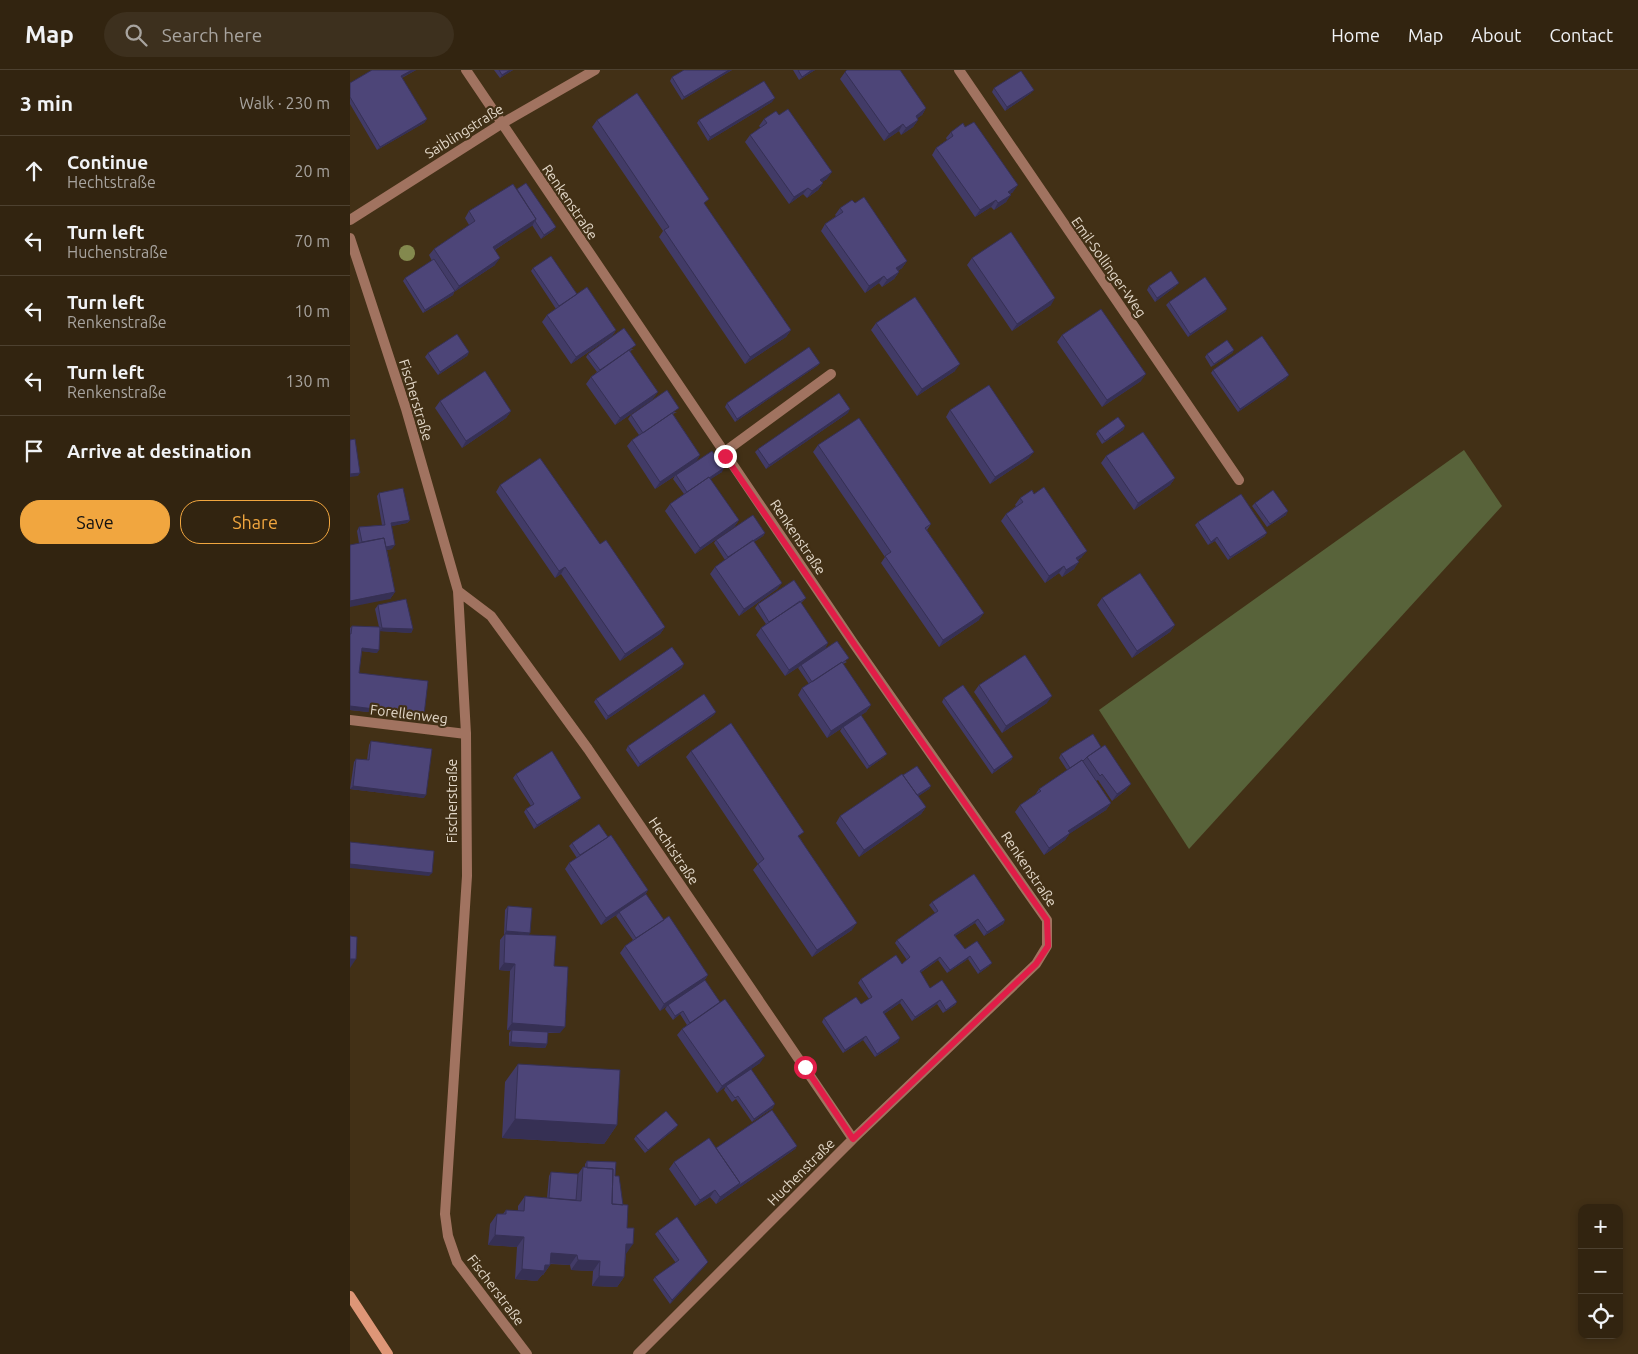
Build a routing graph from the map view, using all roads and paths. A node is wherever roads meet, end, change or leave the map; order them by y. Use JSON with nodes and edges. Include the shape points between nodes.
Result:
{"nodes":[{"id":1,"x":466,"y":70,"type":"edge"},
{"id":2,"x":595,"y":70,"type":"edge"},
{"id":3,"x":959,"y":70,"type":"edge"},
{"id":4,"x":501,"y":124,"type":"junction"},
{"id":5,"x":350,"y":220,"type":"edge"},
{"id":6,"x":350,"y":238,"type":"edge"},
{"id":7,"x":831,"y":374,"type":"dead end"},
{"id":8,"x":724,"y":453,"type":"junction"},
{"id":9,"x":1239,"y":480,"type":"dead end"},
{"id":10,"x":458,"y":591,"type":"junction"},
{"id":11,"x":350,"y":720,"type":"edge"},
{"id":12,"x":466,"y":734,"type":"junction"},
{"id":13,"x":1048,"y":946,"type":"joint"},
{"id":14,"x":853,"y":1139,"type":"junction"},
{"id":15,"x":350,"y":1296,"type":"edge"},
{"id":16,"x":354,"y":1305,"type":"edge"},
{"id":17,"x":388,"y":1354,"type":"edge"},
{"id":18,"x":527,"y":1354,"type":"edge"},
{"id":19,"x":638,"y":1354,"type":"edge"}],
"edges":[{"from":1,"to":4,"type":"street","name":"Renkenstraße"},
{"from":2,"to":4,"type":"street","name":"Saiblingstraße"},
{"from":3,"to":9,"type":"street","name":"Emil-Sollinger-Weg"},
{"from":4,"to":5,"type":"street","name":"Saiblingstraße"},
{"from":4,"to":8,"type":"street","name":"Renkenstraße"},
{"from":6,"to":10,"type":"street","name":"Fischerstraße","via":[[406,408]]},
{"from":7,"to":8,"type":"street"},
{"from":8,"to":13,"type":"street","name":"Renkenstraße","via":[[1047,920]]},
{"from":10,"to":12,"type":"street","name":"Fischerstraße"},
{"from":10,"to":14,"type":"street","name":"Hechtstraße","via":[[491,616],[588,748]]},
{"from":11,"to":12,"type":"street","name":"Forellenweg"},
{"from":12,"to":18,"type":"street","name":"Fischerstraße","via":[[467,876],[445,1214],[457,1262]]},
{"from":13,"to":14,"type":"street","name":"Huchenstraße","via":[[1036,964]]},
{"from":14,"to":19,"type":"street","name":"Huchenstraße"},
{"from":15,"to":16,"type":"street"},
{"from":16,"to":17,"type":"street"}]}
